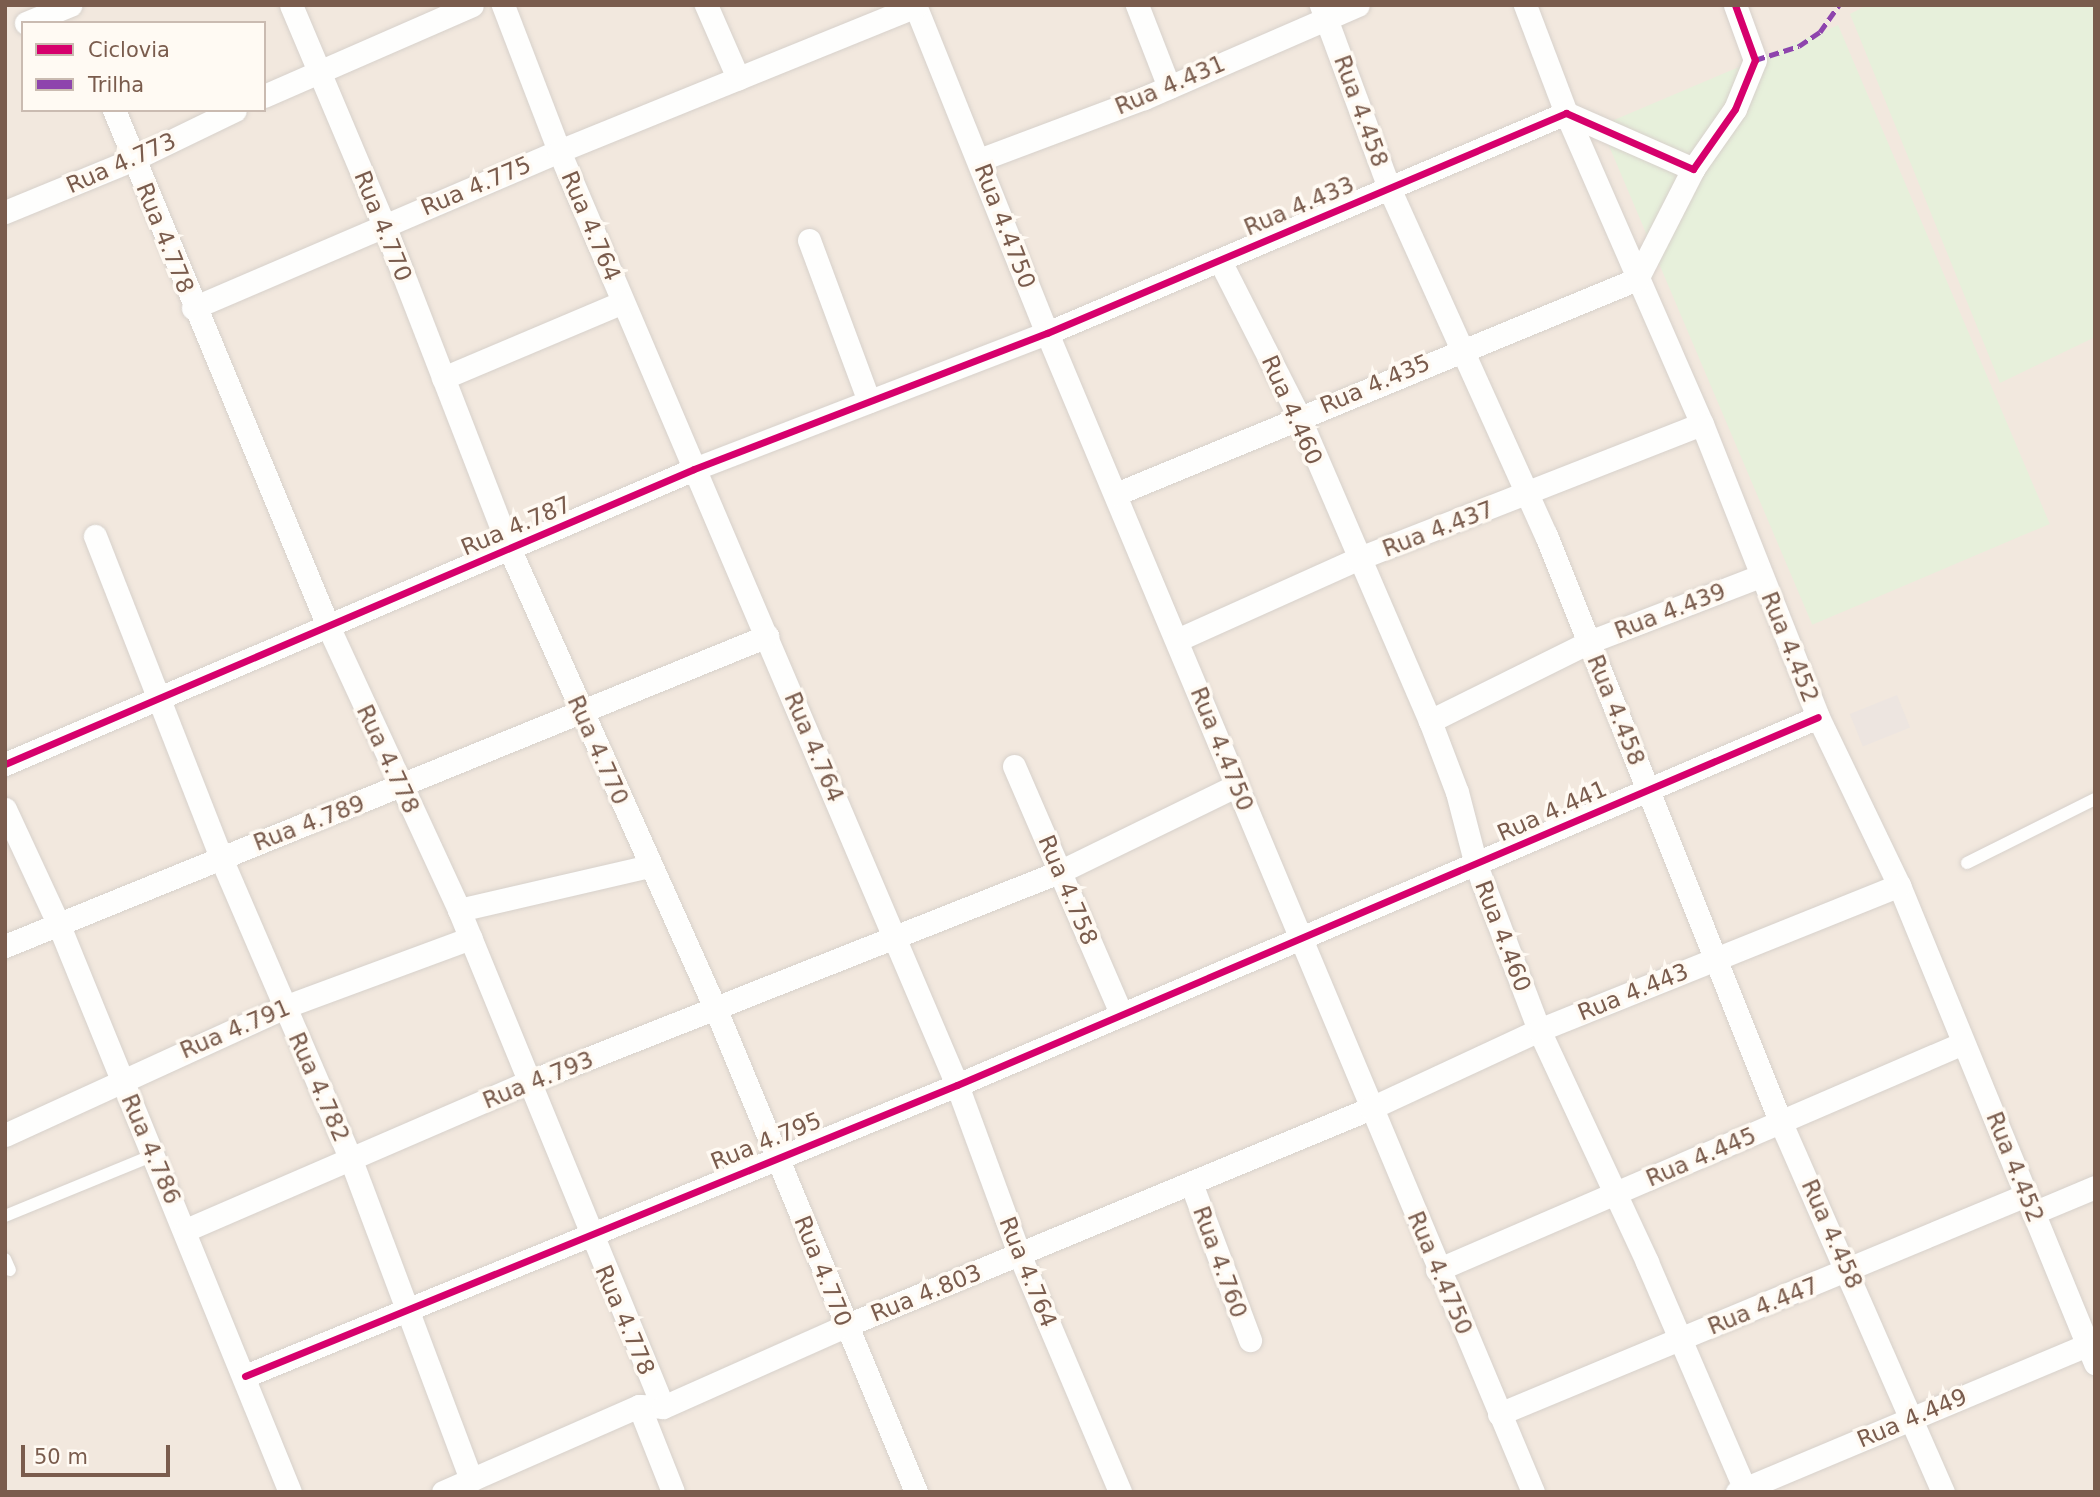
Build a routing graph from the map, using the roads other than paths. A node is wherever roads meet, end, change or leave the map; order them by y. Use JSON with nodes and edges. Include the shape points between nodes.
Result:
{"nodes":[{"id":1,"x":71,"y":5,"type":"edge"},
{"id":2,"x":290,"y":5,"type":"edge"},
{"id":3,"x":472,"y":5,"type":"edge"},
{"id":4,"x":503,"y":5,"type":"edge"},
{"id":5,"x":706,"y":5,"type":"edge"},
{"id":6,"x":1137,"y":5,"type":"edge"},
{"id":7,"x":1358,"y":5,"type":"edge"},
{"id":8,"x":1525,"y":5,"type":"edge"},
{"id":9,"x":1735,"y":5,"type":"edge"},
{"id":10,"x":921,"y":7,"type":"edge"},
{"id":11,"x":1324,"y":11,"type":"edge"},
{"id":12,"x":29,"y":21,"type":"edge"},
{"id":13,"x":78,"y":21,"type":"edge"},
{"id":14,"x":318,"y":70,"type":"junction"},
{"id":15,"x":738,"y":78,"type":"junction"},
{"id":16,"x":1169,"y":87,"type":"junction"},
{"id":17,"x":266,"y":95,"type":"edge"},
{"id":18,"x":115,"y":112,"type":"edge"},
{"id":19,"x":231,"y":112,"type":"edge"},
{"id":20,"x":1566,"y":113,"type":"junction"},
{"id":21,"x":559,"y":151,"type":"junction"},
{"id":22,"x":134,"y":159,"type":"junction"},
{"id":23,"x":979,"y":160,"type":"junction"},
{"id":24,"x":1693,"y":169,"type":"junction"},
{"id":25,"x":1389,"y":188,"type":"junction"},
{"id":26,"x":5,"y":212,"type":"edge"},
{"id":27,"x":384,"y":225,"type":"junction"},
{"id":28,"x":809,"y":240,"type":"dead end"},
{"id":29,"x":1220,"y":261,"type":"junction"},
{"id":30,"x":1637,"y":279,"type":"junction"},
{"id":31,"x":623,"y":302,"type":"junction"},
{"id":32,"x":193,"y":308,"type":"junction"},
{"id":33,"x":1047,"y":333,"type":"junction"},
{"id":34,"x":1464,"y":347,"type":"junction"},
{"id":35,"x":443,"y":379,"type":"junction"},
{"id":36,"x":869,"y":401,"type":"junction"},
{"id":37,"x":1299,"y":417,"type":"junction"},
{"id":38,"x":1702,"y":424,"type":"junction"},
{"id":39,"x":694,"y":469,"type":"junction"},
{"id":40,"x":1116,"y":494,"type":"junction"},
{"id":41,"x":1527,"y":495,"type":"junction"},
{"id":42,"x":95,"y":536,"type":"dead end"},
{"id":43,"x":510,"y":550,"type":"junction"},
{"id":44,"x":1357,"y":559,"type":"junction"},
{"id":45,"x":1760,"y":576,"type":"junction"},
{"id":46,"x":328,"y":626,"type":"junction"},
{"id":47,"x":767,"y":636,"type":"junction"},
{"id":48,"x":1177,"y":640,"type":"junction"},
{"id":49,"x":1589,"y":642,"type":"junction"},
{"id":50,"x":156,"y":699,"type":"junction"},
{"id":51,"x":582,"y":714,"type":"junction"},
{"id":52,"x":1818,"y":717,"type":"junction"},
{"id":53,"x":1430,"y":721,"type":"junction"},
{"id":54,"x":5,"y":764,"type":"edge"},
{"id":55,"x":1014,"y":766,"type":"dead end"},
{"id":56,"x":1237,"y":785,"type":"junction"},
{"id":57,"x":401,"y":787,"type":"junction"},
{"id":58,"x":1648,"y":790,"type":"junction"},
{"id":59,"x":2095,"y":799,"type":"edge"},
{"id":60,"x":5,"y":809,"type":"edge"},
{"id":61,"x":221,"y":858,"type":"junction"},
{"id":62,"x":1967,"y":863,"type":"dead end"},
{"id":63,"x":650,"y":866,"type":"junction"},
{"id":64,"x":1476,"y":866,"type":"junction"},
{"id":65,"x":1059,"y":872,"type":"junction"},
{"id":66,"x":1899,"y":885,"type":"junction"},
{"id":67,"x":459,"y":910,"type":"junction"},
{"id":68,"x":58,"y":923,"type":"junction"},
{"id":69,"x":471,"y":938,"type":"junction"},
{"id":70,"x":895,"y":939,"type":"junction"},
{"id":71,"x":1300,"y":939,"type":"junction"},
{"id":72,"x":5,"y":946,"type":"edge"},
{"id":73,"x":1717,"y":958,"type":"junction"},
{"id":74,"x":284,"y":1007,"type":"junction"},
{"id":75,"x":716,"y":1010,"type":"junction"},
{"id":76,"x":1122,"y":1015,"type":"junction"},
{"id":77,"x":1539,"y":1030,"type":"junction"},
{"id":78,"x":1963,"y":1043,"type":"junction"},
{"id":79,"x":122,"y":1079,"type":"junction"},
{"id":80,"x":526,"y":1083,"type":"junction"},
{"id":81,"x":957,"y":1085,"type":"junction"},
{"id":82,"x":1371,"y":1108,"type":"junction"},
{"id":83,"x":1781,"y":1122,"type":"junction"},
{"id":84,"x":5,"y":1135,"type":"edge"},
{"id":85,"x":154,"y":1156,"type":"junction"},
{"id":86,"x":776,"y":1157,"type":"junction"},
{"id":87,"x":351,"y":1160,"type":"junction"},
{"id":88,"x":1191,"y":1184,"type":"junction"},
{"id":89,"x":2095,"y":1188,"type":"edge"},
{"id":90,"x":1616,"y":1193,"type":"junction"},
{"id":91,"x":2030,"y":1204,"type":"junction"},
{"id":92,"x":5,"y":1216,"type":"edge"},
{"id":93,"x":186,"y":1230,"type":"junction"},
{"id":94,"x":588,"y":1234,"type":"junction"},
{"id":95,"x":1020,"y":1256,"type":"junction"},
{"id":96,"x":1437,"y":1270,"type":"junction"},
{"id":97,"x":1850,"y":1271,"type":"junction"},
{"id":98,"x":409,"y":1308,"type":"junction"},
{"id":99,"x":845,"y":1326,"type":"junction"},
{"id":100,"x":1682,"y":1339,"type":"junction"},
{"id":101,"x":1250,"y":1340,"type":"dead end"},
{"id":102,"x":2091,"y":1354,"type":"edge"},
{"id":103,"x":245,"y":1376,"type":"junction"},
{"id":104,"x":639,"y":1406,"type":"junction"},
{"id":105,"x":663,"y":1407,"type":"junction"},
{"id":106,"x":1499,"y":1414,"type":"junction"},
{"id":107,"x":1912,"y":1418,"type":"junction"},
{"id":108,"x":484,"y":1482,"type":"edge"},
{"id":109,"x":910,"y":1490,"type":"edge"},
{"id":110,"x":1743,"y":1491,"type":"edge"},
{"id":111,"x":290,"y":1492,"type":"edge"},
{"id":112,"x":443,"y":1492,"type":"edge"},
{"id":113,"x":673,"y":1492,"type":"edge"},
{"id":114,"x":1120,"y":1492,"type":"edge"},
{"id":115,"x":1533,"y":1492,"type":"edge"},
{"id":116,"x":1943,"y":1492,"type":"edge"}],
"edges":[{"from":1,"to":12,"type":"street"},
{"from":1,"to":13,"type":"street"},
{"from":2,"to":14,"type":"street","name":"Rua 4.770"},
{"from":3,"to":14,"type":"street"},
{"from":4,"to":21,"type":"street","name":"Rua 4.764"},
{"from":5,"to":15,"type":"street"},
{"from":6,"to":16,"type":"street"},
{"from":7,"to":11,"type":"street","name":"Rua 4.431"},
{"from":8,"to":20,"type":"street","name":"Rua 4.452"},
{"from":9,"to":24,"type":"street","via":[[1755,60],[1735,109]]},
{"from":10,"to":15,"type":"street","name":"Rua 4.775"},
{"from":10,"to":23,"type":"street","name":"Rua 4.4750"},
{"from":11,"to":16,"type":"street","name":"Rua 4.431"},
{"from":11,"to":25,"type":"street","name":"Rua 4.458"},
{"from":14,"to":17,"type":"street"},
{"from":14,"to":27,"type":"street","name":"Rua 4.770"},
{"from":15,"to":21,"type":"street","name":"Rua 4.775"},
{"from":16,"to":23,"type":"street","name":"Rua 4.431"},
{"from":18,"to":22,"type":"street","name":"Rua 4.778"},
{"from":19,"to":22,"type":"street","name":"Rua 4.773"},
{"from":20,"to":24,"type":"street"},
{"from":20,"to":25,"type":"street","name":"Rua 4.433"},
{"from":20,"to":30,"type":"street","name":"Rua 4.452"},
{"from":21,"to":27,"type":"street","name":"Rua 4.775"},
{"from":21,"to":31,"type":"street","name":"Rua 4.764"},
{"from":22,"to":26,"type":"street","name":"Rua 4.773"},
{"from":22,"to":32,"type":"street","name":"Rua 4.778"},
{"from":23,"to":33,"type":"street","name":"Rua 4.4750"},
{"from":24,"to":30,"type":"street"},
{"from":25,"to":29,"type":"street","name":"Rua 4.433"},
{"from":25,"to":34,"type":"street","name":"Rua 4.458"},
{"from":27,"to":32,"type":"street","name":"Rua 4.775"},
{"from":27,"to":35,"type":"street","name":"Rua 4.770"},
{"from":28,"to":36,"type":"street"},
{"from":29,"to":33,"type":"street","name":"Rua 4.433"},
{"from":29,"to":37,"type":"street","name":"Rua 4.460"},
{"from":30,"to":34,"type":"street","name":"Rua 4.435"},
{"from":30,"to":38,"type":"street","name":"Rua 4.452"},
{"from":31,"to":35,"type":"street"},
{"from":31,"to":39,"type":"street","name":"Rua 4.764"},
{"from":32,"to":46,"type":"street","name":"Rua 4.778"},
{"from":33,"to":36,"type":"street","name":"Rua 4.787"},
{"from":33,"to":40,"type":"street","name":"Rua 4.4750"},
{"from":34,"to":37,"type":"street","name":"Rua 4.435"},
{"from":34,"to":41,"type":"street","name":"Rua 4.458"},
{"from":35,"to":43,"type":"street","name":"Rua 4.770"},
{"from":36,"to":39,"type":"street","name":"Rua 4.787"},
{"from":37,"to":40,"type":"street","name":"Rua 4.435"},
{"from":37,"to":44,"type":"street","name":"Rua 4.460"},
{"from":38,"to":41,"type":"street","name":"Rua 4.437"},
{"from":38,"to":45,"type":"street","name":"Rua 4.452"},
{"from":39,"to":43,"type":"street","name":"Rua 4.787"},
{"from":39,"to":47,"type":"street","name":"Rua 4.764"},
{"from":40,"to":48,"type":"street","name":"Rua 4.4750"},
{"from":41,"to":44,"type":"street","name":"Rua 4.437"},
{"from":41,"to":49,"type":"street","name":"Rua 4.458"},
{"from":42,"to":50,"type":"street","name":"Rua 4.782"},
{"from":43,"to":46,"type":"street","name":"Rua 4.787"},
{"from":43,"to":51,"type":"street","name":"Rua 4.770"},
{"from":44,"to":48,"type":"street","name":"Rua 4.437"},
{"from":44,"to":53,"type":"street","name":"Rua 4.460"},
{"from":45,"to":49,"type":"street","name":"Rua 4.439"},
{"from":45,"to":52,"type":"street","name":"Rua 4.452"},
{"from":46,"to":50,"type":"street","name":"Rua 4.787"},
{"from":46,"to":57,"type":"street","name":"Rua 4.778"},
{"from":47,"to":51,"type":"street","name":"Rua 4.789"},
{"from":47,"to":70,"type":"street","name":"Rua 4.764"},
{"from":48,"to":56,"type":"street","name":"Rua 4.4750"},
{"from":49,"to":53,"type":"street","name":"Rua 4.439"},
{"from":49,"to":58,"type":"street","name":"Rua 4.458"},
{"from":50,"to":54,"type":"street","name":"Rua 4.787"},
{"from":50,"to":61,"type":"street","name":"Rua 4.782"},
{"from":51,"to":57,"type":"street","name":"Rua 4.789"},
{"from":51,"to":63,"type":"street","name":"Rua 4.770"},
{"from":52,"to":58,"type":"street","name":"Rua 4.441"},
{"from":52,"to":66,"type":"street","name":"Rua 4.452"},
{"from":53,"to":64,"type":"street","name":"Rua 4.460","via":[[1457,792]]},
{"from":55,"to":65,"type":"street","name":"Rua 4.758"},
{"from":56,"to":65,"type":"street","name":"Rua 4.793"},
{"from":56,"to":71,"type":"street","name":"Rua 4.4750"},
{"from":57,"to":61,"type":"street","name":"Rua 4.789"},
{"from":57,"to":67,"type":"street","name":"Rua 4.778"},
{"from":58,"to":64,"type":"street","name":"Rua 4.441"},
{"from":58,"to":73,"type":"street","name":"Rua 4.458"},
{"from":59,"to":62,"type":"lane"},
{"from":60,"to":68,"type":"street","name":"Rua 4.786"},
{"from":61,"to":68,"type":"street","name":"Rua 4.789"},
{"from":61,"to":74,"type":"street","name":"Rua 4.782"},
{"from":63,"to":67,"type":"street"},
{"from":63,"to":75,"type":"street","name":"Rua 4.770"},
{"from":64,"to":71,"type":"street","name":"Rua 4.441"},
{"from":64,"to":77,"type":"street","name":"Rua 4.460"},
{"from":65,"to":70,"type":"street","name":"Rua 4.793"},
{"from":65,"to":76,"type":"street","name":"Rua 4.758"},
{"from":66,"to":73,"type":"street","name":"Rua 4.443"},
{"from":66,"to":78,"type":"street","name":"Rua 4.452"},
{"from":67,"to":69,"type":"street","name":"Rua 4.778"},
{"from":68,"to":72,"type":"street","name":"Rua 4.789"},
{"from":68,"to":79,"type":"street","name":"Rua 4.786"},
{"from":69,"to":74,"type":"street","name":"Rua 4.791"},
{"from":69,"to":80,"type":"street","name":"Rua 4.778"},
{"from":70,"to":75,"type":"street","name":"Rua 4.793"},
{"from":70,"to":81,"type":"street","name":"Rua 4.764"},
{"from":71,"to":76,"type":"street","name":"Rua 4.795"},
{"from":71,"to":82,"type":"street","name":"Rua 4.4750"},
{"from":73,"to":77,"type":"street","name":"Rua 4.443"},
{"from":73,"to":83,"type":"street","name":"Rua 4.458"},
{"from":74,"to":79,"type":"street","name":"Rua 4.791"},
{"from":74,"to":87,"type":"street","name":"Rua 4.782"},
{"from":75,"to":80,"type":"street","name":"Rua 4.793"},
{"from":75,"to":86,"type":"street","name":"Rua 4.770"},
{"from":76,"to":81,"type":"street","name":"Rua 4.795"},
{"from":77,"to":82,"type":"street","name":"Rua 4.443"},
{"from":77,"to":90,"type":"street","name":"Rua 4.460"},
{"from":78,"to":83,"type":"street","name":"Rua 4.445"},
{"from":78,"to":91,"type":"street","name":"Rua 4.452"},
{"from":79,"to":84,"type":"street","name":"Rua 4.791"},
{"from":79,"to":85,"type":"street","name":"Rua 4.786"},
{"from":80,"to":87,"type":"street","name":"Rua 4.793"},
{"from":80,"to":94,"type":"street","name":"Rua 4.778"},
{"from":81,"to":86,"type":"street","name":"Rua 4.795"},
{"from":81,"to":95,"type":"street","name":"Rua 4.764"},
{"from":82,"to":88,"type":"street","name":"Rua 4.803"},
{"from":82,"to":96,"type":"street","name":"Rua 4.4750"},
{"from":83,"to":90,"type":"street","name":"Rua 4.445"},
{"from":83,"to":97,"type":"street","name":"Rua 4.458"},
{"from":85,"to":92,"type":"lane"},
{"from":85,"to":93,"type":"street","name":"Rua 4.786"},
{"from":86,"to":94,"type":"street","name":"Rua 4.795"},
{"from":86,"to":99,"type":"street","name":"Rua 4.770"},
{"from":87,"to":93,"type":"street","name":"Rua 4.793"},
{"from":87,"to":98,"type":"street","name":"Rua 4.782"},
{"from":88,"to":95,"type":"street","name":"Rua 4.803"},
{"from":88,"to":101,"type":"street","name":"Rua 4.760"},
{"from":89,"to":91,"type":"street","name":"Rua 4.447"},
{"from":90,"to":96,"type":"street","name":"Rua 4.445"},
{"from":90,"to":100,"type":"street","name":"Rua 4.460"},
{"from":91,"to":97,"type":"street","name":"Rua 4.447"},
{"from":91,"to":102,"type":"street","name":"Rua 4.452"},
{"from":93,"to":103,"type":"street","name":"Rua 4.786"},
{"from":94,"to":98,"type":"street","name":"Rua 4.795"},
{"from":94,"to":105,"type":"street","name":"Rua 4.778"},
{"from":95,"to":99,"type":"street","name":"Rua 4.803"},
{"from":95,"to":114,"type":"street","name":"Rua 4.764"},
{"from":96,"to":106,"type":"street","name":"Rua 4.4750"},
{"from":97,"to":100,"type":"street","name":"Rua 4.447"},
{"from":97,"to":107,"type":"street","name":"Rua 4.458"},
{"from":98,"to":103,"type":"street","name":"Rua 4.795"},
{"from":98,"to":108,"type":"street","name":"Rua 4.782"},
{"from":99,"to":105,"type":"street","name":"Rua 4.803"},
{"from":99,"to":109,"type":"street","name":"Rua 4.770"},
{"from":100,"to":106,"type":"street","name":"Rua 4.447"},
{"from":100,"to":110,"type":"street","name":"Rua 4.460"},
{"from":102,"to":107,"type":"street","name":"Rua 4.449"},
{"from":103,"to":111,"type":"street","name":"Rua 4.786"},
{"from":104,"to":105,"type":"street","name":"Rua 4.803"},
{"from":104,"to":108,"type":"street","name":"Rua 4.803"},
{"from":104,"to":113,"type":"street","name":"Rua 4.778"},
{"from":106,"to":115,"type":"street","name":"Rua 4.4750"},
{"from":107,"to":110,"type":"street","name":"Rua 4.449"},
{"from":107,"to":116,"type":"street","name":"Rua 4.458"},
{"from":108,"to":112,"type":"street","name":"Rua 4.803"}]}
